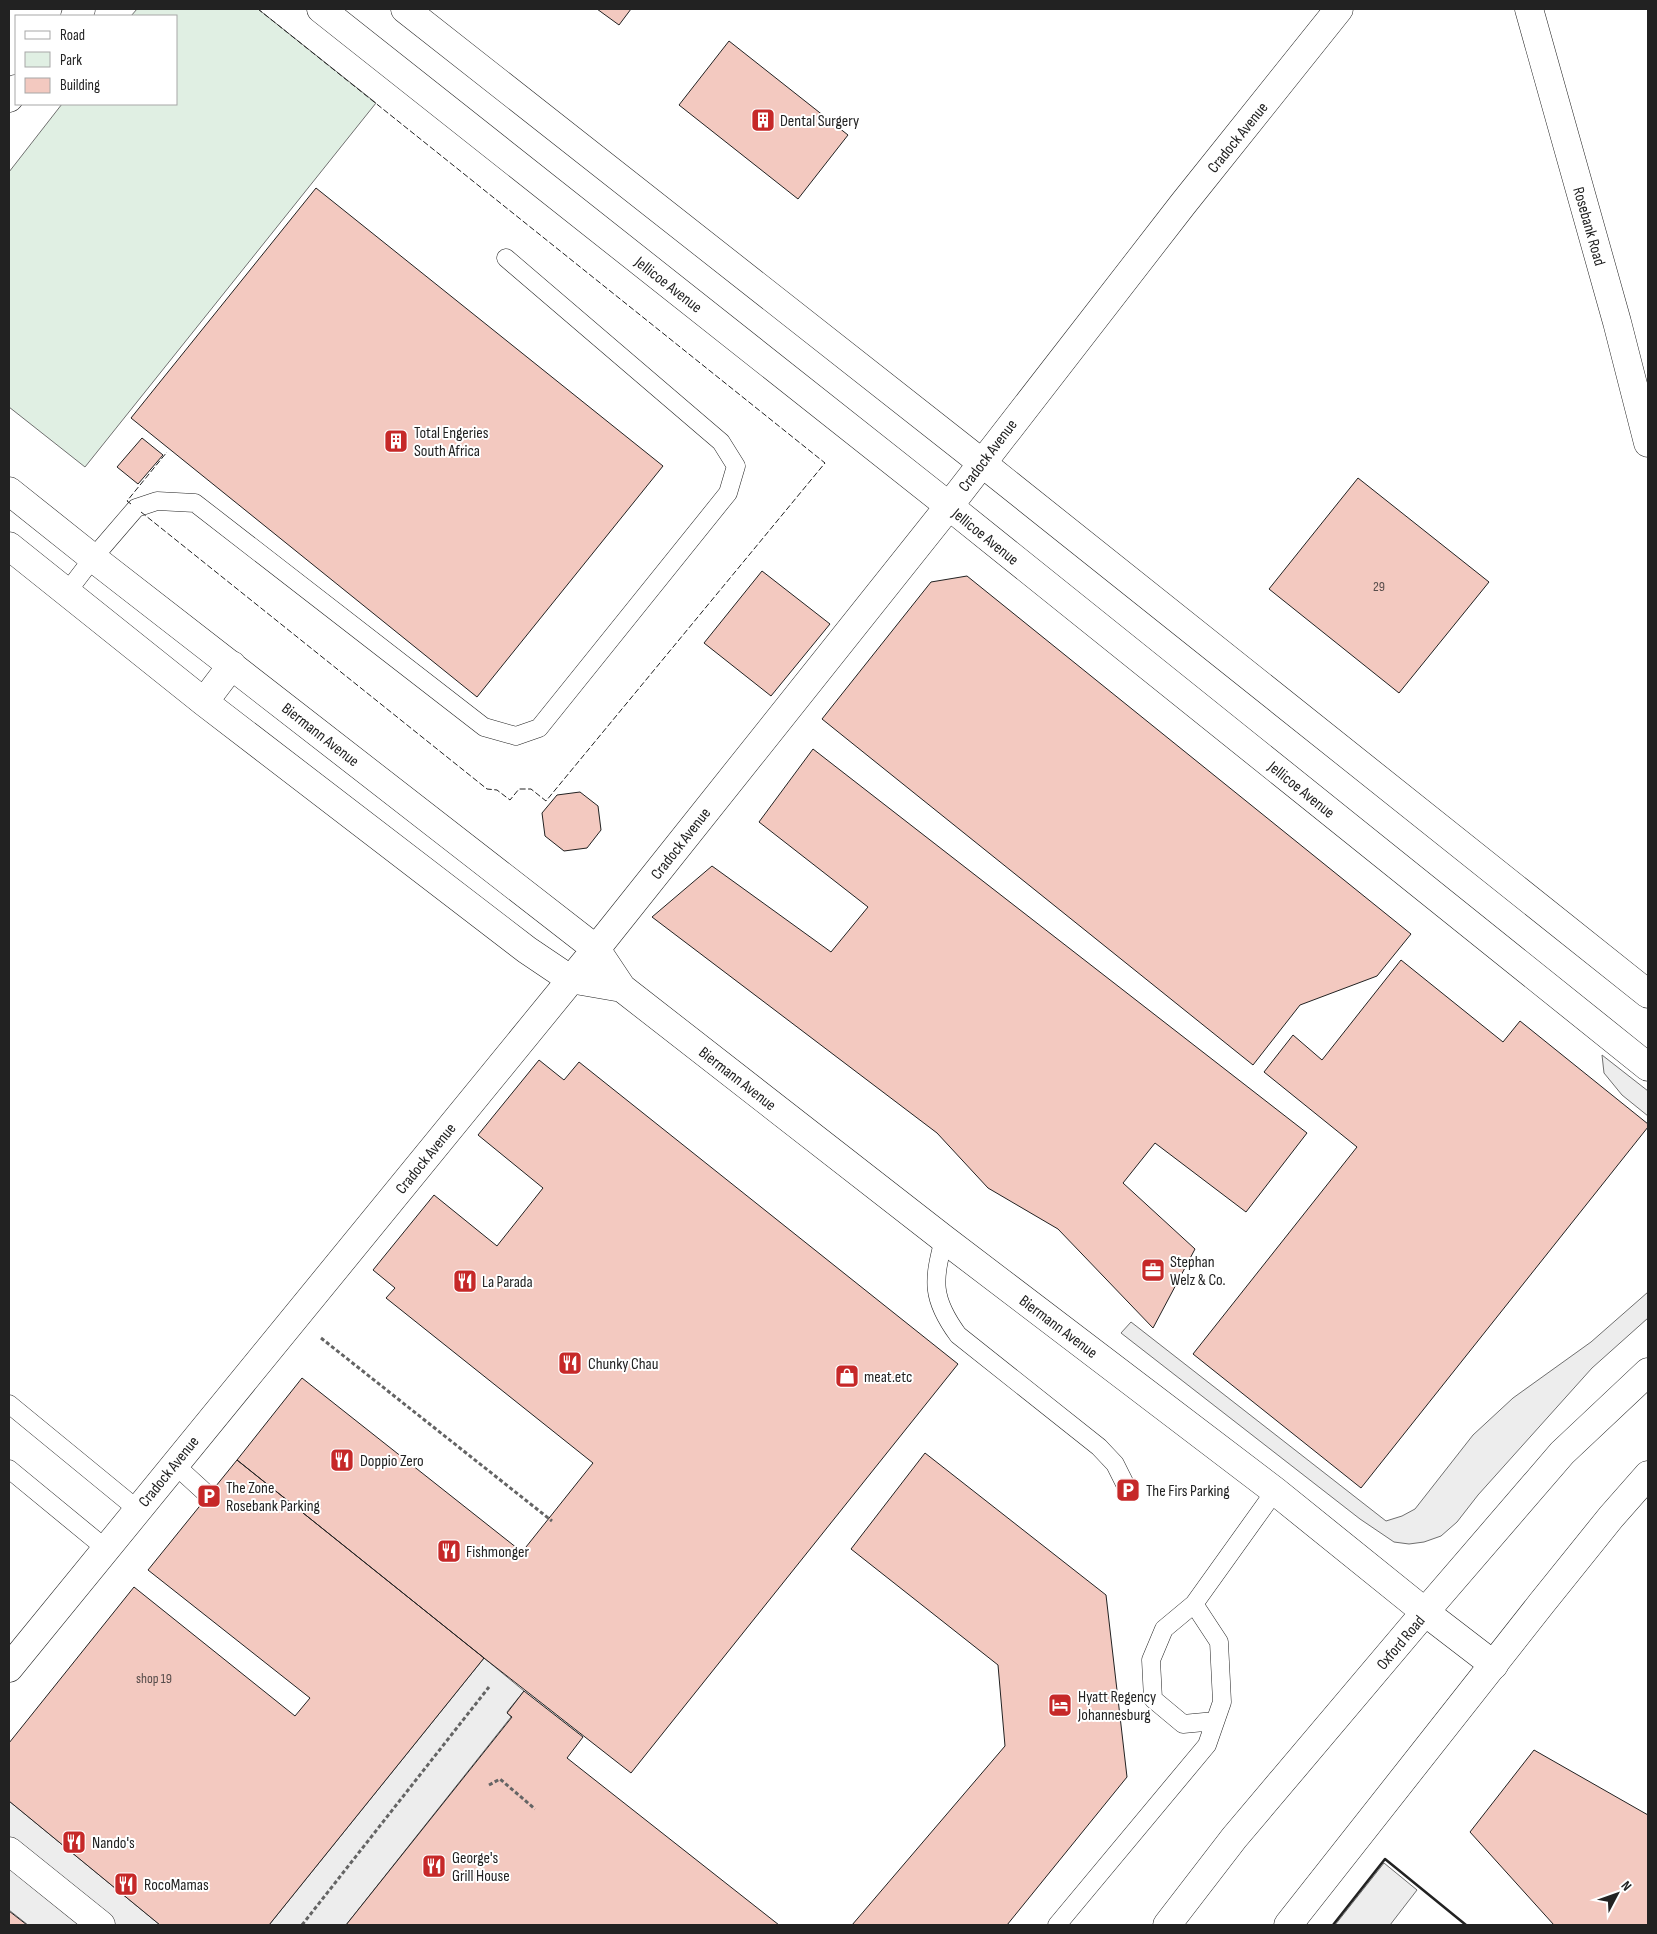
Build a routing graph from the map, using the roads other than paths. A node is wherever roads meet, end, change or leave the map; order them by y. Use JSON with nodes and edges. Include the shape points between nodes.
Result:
{"nodes":[{"id":1,"x":321,"y":9,"type":"edge"},
{"id":2,"x":405,"y":9,"type":"edge"},
{"id":3,"x":1339,"y":9,"type":"edge"},
{"id":4,"x":1529,"y":9,"type":"edge"},
{"id":5,"x":506,"y":258,"type":"dead end"},
{"id":6,"x":1648,"y":444,"type":"edge"},
{"id":7,"x":982,"y":463,"type":"junction"},
{"id":8,"x":9,"y":491,"type":"edge"},
{"id":9,"x":949,"y":506,"type":"junction"},
{"id":10,"x":9,"y":546,"type":"edge"},
{"id":11,"x":93,"y":558,"type":"junction"},
{"id":12,"x":67,"y":592,"type":"junction"},
{"id":13,"x":232,"y":665,"type":"junction"},
{"id":14,"x":204,"y":702,"type":"junction"},
{"id":15,"x":596,"y":949,"type":"junction"},
{"id":16,"x":570,"y":979,"type":"junction"},
{"id":17,"x":622,"y":988,"type":"junction"},
{"id":18,"x":1648,"y":994,"type":"edge"},
{"id":19,"x":1648,"y":1067,"type":"edge"},
{"id":20,"x":944,"y":1239,"type":"junction"},
{"id":21,"x":1648,"y":1372,"type":"edge"},
{"id":22,"x":9,"y":1404,"type":"edge"},
{"id":23,"x":174,"y":1464,"type":"junction"},
{"id":24,"x":9,"y":1470,"type":"edge"},
{"id":25,"x":1648,"y":1476,"type":"edge"},
{"id":26,"x":1128,"y":1490,"type":"dead end"},
{"id":27,"x":1275,"y":1491,"type":"junction"},
{"id":28,"x":209,"y":1496,"type":"dead end"},
{"id":29,"x":138,"y":1509,"type":"junction"},
{"id":30,"x":105,"y":1548,"type":"junction"},
{"id":31,"x":1194,"y":1604,"type":"junction"},
{"id":32,"x":1425,"y":1612,"type":"junction"},
{"id":33,"x":1494,"y":1665,"type":"junction"},
{"id":34,"x":9,"y":1668,"type":"edge"},
{"id":35,"x":1215,"y":1721,"type":"junction"},
{"id":36,"x":9,"y":1851,"type":"edge"},
{"id":37,"x":101,"y":1925,"type":"edge"},
{"id":38,"x":1057,"y":1925,"type":"edge"},
{"id":39,"x":1167,"y":1925,"type":"edge"},
{"id":40,"x":1288,"y":1925,"type":"edge"}],
"edges":[{"from":1,"to":9,"type":"street","name":"Jellicoe Avenue"},
{"from":2,"to":7,"type":"street"},
{"from":3,"to":7,"type":"street","name":"Cradock Avenue"},
{"from":4,"to":6,"type":"street","name":"Rosebank Road"},
{"from":5,"to":11,"type":"lane","via":[[721,442],[736,466],[728,492],[539,728],[516,736],[484,727],[195,503],[158,501],[136,508]]},
{"from":7,"to":9,"type":"street","name":"Cradock Avenue"},
{"from":7,"to":18,"type":"street"},
{"from":8,"to":11,"type":"street","name":"Biermann Avenue"},
{"from":9,"to":15,"type":"street","name":"Cradock Avenue"},
{"from":9,"to":19,"type":"street","name":"Jellicoe Avenue"},
{"from":10,"to":12,"type":"street","name":"Biermann Avenue"},
{"from":11,"to":12,"type":"lane"},
{"from":11,"to":13,"type":"street","name":"Biermann Avenue"},
{"from":12,"to":14,"type":"street","name":"Biermann Avenue"},
{"from":13,"to":14,"type":"street"},
{"from":13,"to":15,"type":"street","name":"Biermann Avenue"},
{"from":14,"to":16,"type":"street","name":"Biermann Avenue","via":[[527,950]]},
{"from":15,"to":16,"type":"street","name":"Cradock Avenue"},
{"from":15,"to":17,"type":"street","name":"Biermann Avenue"},
{"from":16,"to":17,"type":"street","name":"Biermann Avenue"},
{"from":16,"to":23,"type":"street","name":"Cradock Avenue"},
{"from":17,"to":20,"type":"street","name":"Biermann Avenue"},
{"from":20,"to":26,"type":"lane","via":[[937,1264],[938,1297],[945,1316],[958,1334],[1099,1447],[1115,1464]]},
{"from":20,"to":27,"type":"street","name":"Biermann Avenue"},
{"from":21,"to":32,"type":"street","name":"Oxford Road","via":[[1562,1453]]},
{"from":22,"to":29,"type":"lane"},
{"from":23,"to":28,"type":"lane"},
{"from":23,"to":29,"type":"street","name":"Cradock Avenue"},
{"from":24,"to":30,"type":"lane"},
{"from":25,"to":33,"type":"street","via":[[1611,1516]]},
{"from":27,"to":31,"type":"lane"},
{"from":27,"to":32,"type":"street","name":"Biermann Avenue"},
{"from":29,"to":30,"type":"street","name":"Cradock Avenue"},
{"from":30,"to":34,"type":"street","name":"Cradock Avenue"},
{"from":31,"to":35,"type":"lane","via":[[1220,1642],[1222,1702]]},
{"from":31,"to":35,"type":"lane","via":[[1164,1629],[1151,1660],[1154,1698],[1183,1724]]},
{"from":32,"to":33,"type":"street","name":"Biermann Avenue"},
{"from":32,"to":39,"type":"street","name":"Oxford Road","via":[[1234,1838]]},
{"from":33,"to":40,"type":"street"},
{"from":35,"to":38,"type":"lane","via":[[1207,1745]]},
{"from":36,"to":37,"type":"street"}]}
